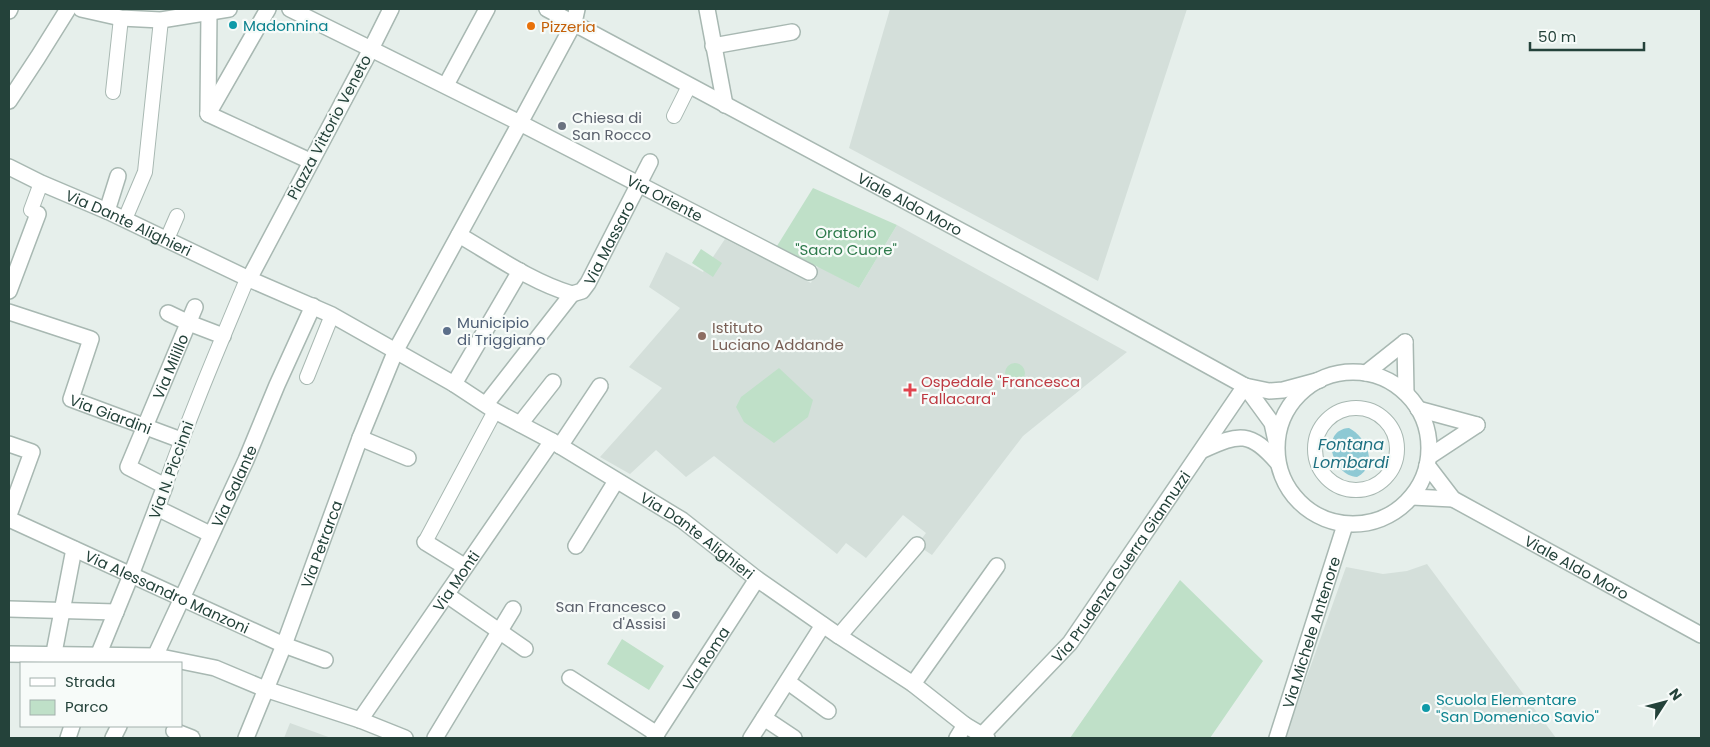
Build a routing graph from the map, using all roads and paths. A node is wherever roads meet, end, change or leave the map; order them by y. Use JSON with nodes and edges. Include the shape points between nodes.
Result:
{"nodes":[{"id":1,"x":68,"y":9,"type":"edge"},
{"id":2,"x":82,"y":9,"type":"edge"},
{"id":3,"x":228,"y":9,"type":"edge"},
{"id":4,"x":268,"y":9,"type":"edge"},
{"id":5,"x":290,"y":9,"type":"edge"},
{"id":6,"x":391,"y":9,"type":"edge"},
{"id":7,"x":487,"y":9,"type":"edge"},
{"id":8,"x":547,"y":9,"type":"edge"},
{"id":9,"x":706,"y":9,"type":"edge"},
{"id":10,"x":210,"y":12,"type":"junction"},
{"id":11,"x":576,"y":16,"type":"edge"},
{"id":12,"x":121,"y":18,"type":"junction"},
{"id":13,"x":161,"y":20,"type":"junction"},
{"id":14,"x":792,"y":32,"type":"dead end"},
{"id":15,"x":713,"y":46,"type":"junction"},
{"id":16,"x":371,"y":48,"type":"junction"},
{"id":17,"x":446,"y":86,"type":"junction"},
{"id":18,"x":690,"y":86,"type":"junction"},
{"id":19,"x":113,"y":92,"type":"dead end"},
{"id":20,"x":9,"y":101,"type":"edge"},
{"id":21,"x":725,"y":105,"type":"junction"},
{"id":22,"x":208,"y":114,"type":"junction"},
{"id":23,"x":674,"y":116,"type":"dead end"},
{"id":24,"x":520,"y":123,"type":"junction"},
{"id":25,"x":310,"y":161,"type":"junction"},
{"id":26,"x":650,"y":162,"type":"dead end"},
{"id":27,"x":9,"y":167,"type":"edge"},
{"id":28,"x":118,"y":176,"type":"dead end"},
{"id":29,"x":41,"y":183,"type":"junction"},
{"id":30,"x":638,"y":184,"type":"junction"},
{"id":31,"x":107,"y":210,"type":"junction"},
{"id":32,"x":38,"y":214,"type":"joint"},
{"id":33,"x":177,"y":216,"type":"dead end"},
{"id":34,"x":125,"y":219,"type":"junction"},
{"id":35,"x":458,"y":235,"type":"junction"},
{"id":36,"x":167,"y":239,"type":"junction"},
{"id":37,"x":520,"y":271,"type":"junction"},
{"id":38,"x":809,"y":272,"type":"dead end"},
{"id":39,"x":249,"y":279,"type":"junction"},
{"id":40,"x":9,"y":291,"type":"edge"},
{"id":41,"x":572,"y":294,"type":"junction"},
{"id":42,"x":313,"y":306,"type":"junction"},
{"id":43,"x":196,"y":307,"type":"dead end"},
{"id":44,"x":9,"y":312,"type":"edge"},
{"id":45,"x":168,"y":313,"type":"dead end"},
{"id":46,"x":332,"y":315,"type":"junction"},
{"id":47,"x":189,"y":323,"type":"junction"},
{"id":48,"x":223,"y":336,"type":"junction"},
{"id":49,"x":396,"y":350,"type":"junction"},
{"id":50,"x":1366,"y":373,"type":"junction"},
{"id":51,"x":307,"y":377,"type":"dead end"},
{"id":52,"x":1320,"y":380,"type":"junction"},
{"id":53,"x":553,"y":382,"type":"dead end"},
{"id":54,"x":454,"y":384,"type":"junction"},
{"id":55,"x":600,"y":386,"type":"dead end"},
{"id":56,"x":1245,"y":386,"type":"junction"},
{"id":57,"x":1406,"y":394,"type":"junction"},
{"id":58,"x":491,"y":407,"type":"junction"},
{"id":59,"x":1418,"y":409,"type":"junction"},
{"id":60,"x":520,"y":424,"type":"junction"},
{"id":61,"x":146,"y":427,"type":"junction"},
{"id":62,"x":360,"y":438,"type":"junction"},
{"id":63,"x":181,"y":440,"type":"junction"},
{"id":64,"x":556,"y":443,"type":"junction"},
{"id":65,"x":9,"y":444,"type":"edge"},
{"id":66,"x":1277,"y":446,"type":"junction"},
{"id":67,"x":1203,"y":450,"type":"junction"},
{"id":68,"x":408,"y":458,"type":"dead end"},
{"id":69,"x":1429,"y":460,"type":"junction"},
{"id":70,"x":1278,"y":463,"type":"junction"},
{"id":71,"x":616,"y":481,"type":"junction"},
{"id":72,"x":165,"y":486,"type":"junction"},
{"id":73,"x":1366,"y":490,"type":"joint"},
{"id":74,"x":1412,"y":497,"type":"junction"},
{"id":75,"x":1453,"y":499,"type":"junction"},
{"id":76,"x":158,"y":508,"type":"junction"},
{"id":77,"x":9,"y":515,"type":"edge"},
{"id":78,"x":9,"y":519,"type":"edge"},
{"id":79,"x":1345,"y":525,"type":"junction"},
{"id":80,"x":210,"y":534,"type":"junction"},
{"id":81,"x":425,"y":542,"type":"joint"},
{"id":82,"x":917,"y":545,"type":"dead end"},
{"id":83,"x":576,"y":546,"type":"dead end"},
{"id":84,"x":74,"y":550,"type":"junction"},
{"id":85,"x":464,"y":566,"type":"junction"},
{"id":86,"x":997,"y":566,"type":"dead end"},
{"id":87,"x":131,"y":576,"type":"junction"},
{"id":88,"x":757,"y":579,"type":"junction"},
{"id":89,"x":447,"y":595,"type":"junction"},
{"id":90,"x":183,"y":598,"type":"junction"},
{"id":91,"x":9,"y":609,"type":"edge"},
{"id":92,"x":513,"y":609,"type":"dead end"},
{"id":93,"x":63,"y":610,"type":"junction"},
{"id":94,"x":116,"y":612,"type":"junction"},
{"id":95,"x":823,"y":625,"type":"junction"},
{"id":96,"x":499,"y":632,"type":"junction"},
{"id":97,"x":1701,"y":635,"type":"edge"},
{"id":98,"x":839,"y":636,"type":"junction"},
{"id":99,"x":284,"y":645,"type":"junction"},
{"id":100,"x":525,"y":649,"type":"dead end"},
{"id":101,"x":9,"y":654,"type":"edge"},
{"id":102,"x":53,"y":659,"type":"edge"},
{"id":103,"x":96,"y":659,"type":"edge"},
{"id":104,"x":154,"y":659,"type":"edge"},
{"id":105,"x":325,"y":660,"type":"dead end"},
{"id":106,"x":174,"y":662,"type":"edge"},
{"id":107,"x":182,"y":663,"type":"edge"},
{"id":108,"x":570,"y":678,"type":"dead end"},
{"id":109,"x":788,"y":682,"type":"junction"},
{"id":110,"x":913,"y":684,"type":"junction"},
{"id":111,"x":265,"y":689,"type":"junction"},
{"id":112,"x":828,"y":712,"type":"dead end"},
{"id":113,"x":764,"y":718,"type":"junction"},
{"id":114,"x":360,"y":720,"type":"junction"},
{"id":115,"x":966,"y":724,"type":"junction"},
{"id":116,"x":174,"y":731,"type":"dead end"},
{"id":117,"x":656,"y":736,"type":"edge"},
{"id":118,"x":984,"y":737,"type":"edge"},
{"id":119,"x":192,"y":738,"type":"edge"},
{"id":120,"x":246,"y":738,"type":"edge"},
{"id":121,"x":405,"y":738,"type":"edge"},
{"id":122,"x":435,"y":738,"type":"edge"},
{"id":123,"x":751,"y":738,"type":"edge"},
{"id":124,"x":794,"y":738,"type":"edge"},
{"id":125,"x":957,"y":738,"type":"edge"},
{"id":126,"x":1277,"y":738,"type":"edge"}],
"edges":[{"from":1,"to":20,"type":"street"},
{"from":2,"to":12,"type":"street"},
{"from":3,"to":10,"type":"street"},
{"from":4,"to":22,"type":"street"},
{"from":5,"to":16,"type":"street"},
{"from":6,"to":16,"type":"street"},
{"from":7,"to":17,"type":"street"},
{"from":8,"to":11,"type":"street","name":"Viale Aldo Moro"},
{"from":9,"to":15,"type":"street"},
{"from":10,"to":13,"type":"street"},
{"from":10,"to":22,"type":"street"},
{"from":11,"to":18,"type":"street","name":"Viale Aldo Moro"},
{"from":11,"to":24,"type":"street"},
{"from":12,"to":13,"type":"street"},
{"from":12,"to":19,"type":"street"},
{"from":13,"to":34,"type":"street","via":[[146,172]]},
{"from":14,"to":15,"type":"street"},
{"from":15,"to":21,"type":"street"},
{"from":16,"to":17,"type":"street","name":"Piazza Vittorio Veneto"},
{"from":16,"to":25,"type":"street","name":"Piazza Vittorio Veneto"},
{"from":17,"to":24,"type":"street","name":"Piazza Vittorio Veneto"},
{"from":18,"to":21,"type":"street","name":"Viale Aldo Moro"},
{"from":18,"to":23,"type":"street"},
{"from":21,"to":56,"type":"street","name":"Viale Aldo Moro"},
{"from":22,"to":25,"type":"street"},
{"from":24,"to":30,"type":"street","name":"Via Oriente"},
{"from":24,"to":35,"type":"street"},
{"from":25,"to":39,"type":"street","name":"Piazza Vittorio Veneto"},
{"from":26,"to":30,"type":"street","name":"Via Massaro"},
{"from":27,"to":29,"type":"street","name":"Via Dante Alighieri"},
{"from":28,"to":31,"type":"street"},
{"from":29,"to":31,"type":"street","name":"Via Dante Alighieri"},
{"from":29,"to":32,"type":"street","via":[[31,210]]},
{"from":30,"to":38,"type":"street","name":"Via Oriente"},
{"from":30,"to":41,"type":"street","name":"Via Massaro","via":[[588,283],[582,291]]},
{"from":31,"to":34,"type":"street","name":"Via Dante Alighieri"},
{"from":32,"to":40,"type":"street"},
{"from":33,"to":36,"type":"street"},
{"from":34,"to":36,"type":"street","name":"Via Dante Alighieri"},
{"from":35,"to":37,"type":"street"},
{"from":35,"to":49,"type":"street"},
{"from":36,"to":39,"type":"street","name":"Via Dante Alighieri"},
{"from":37,"to":41,"type":"street"},
{"from":37,"to":54,"type":"street"},
{"from":39,"to":42,"type":"street"},
{"from":39,"to":48,"type":"street","name":"Via N. Piccinni"},
{"from":41,"to":58,"type":"street","name":"Via Massaro"},
{"from":42,"to":46,"type":"street"},
{"from":42,"to":80,"type":"street","name":"Via Galante"},
{"from":43,"to":47,"type":"street","name":"Via Milillo"},
{"from":44,"to":61,"type":"street","name":"Via Giardini","via":[[91,339],[71,399]]},
{"from":45,"to":47,"type":"street"},
{"from":46,"to":49,"type":"street"},
{"from":46,"to":51,"type":"street"},
{"from":47,"to":48,"type":"street"},
{"from":47,"to":61,"type":"street","name":"Via Milillo"},
{"from":48,"to":63,"type":"street","name":"Via N. Piccinni"},
{"from":49,"to":54,"type":"street","name":"Via Dante Alighieri"},
{"from":49,"to":62,"type":"street","name":"Via Petrarca"},
{"from":50,"to":52,"type":"street","via":[[1344,372]]},
{"from":50,"to":57,"type":"street","via":[[1393,383]]},
{"from":50,"to":57,"type":"street","via":[[1405,342]]},
{"from":52,"to":56,"type":"street","name":"Viale Aldo Moro","via":[[1282,390]]},
{"from":52,"to":66,"type":"street","via":[[1303,391],[1289,407],[1280,426]]},
{"from":53,"to":60,"type":"street"},
{"from":54,"to":58,"type":"street","name":"Via Dante Alighieri"},
{"from":55,"to":64,"type":"street","name":"Via Monti"},
{"from":56,"to":66,"type":"street","name":"Viale Aldo Moro","via":[[1272,423]]},
{"from":56,"to":67,"type":"street","name":"Via Prudenza Guerra Giannuzzi"},
{"from":57,"to":59,"type":"street"},
{"from":58,"to":60,"type":"street","name":"Via Dante Alighieri"},
{"from":58,"to":81,"type":"street"},
{"from":59,"to":69,"type":"street","via":[[1429,438]]},
{"from":59,"to":69,"type":"street","via":[[1477,425]]},
{"from":60,"to":64,"type":"street","name":"Via Dante Alighieri"},
{"from":61,"to":63,"type":"street","name":"Via Giardini"},
{"from":61,"to":72,"type":"street","name":"Via Milillo","via":[[128,467]]},
{"from":62,"to":68,"type":"street"},
{"from":62,"to":99,"type":"street","name":"Via Petrarca"},
{"from":63,"to":72,"type":"street","name":"Via N. Piccinni"},
{"from":64,"to":71,"type":"street","name":"Via Dante Alighieri"},
{"from":64,"to":85,"type":"street","name":"Via Monti"},
{"from":65,"to":77,"type":"street","via":[[32,452]]},
{"from":66,"to":70,"type":"street"},
{"from":67,"to":70,"type":"street","via":[[1236,437],[1255,440]]},
{"from":67,"to":118,"type":"street","name":"Via Prudenza Guerra Giannuzzi","via":[[1070,643]]},
{"from":69,"to":74,"type":"street","via":[[1422,482]]},
{"from":69,"to":75,"type":"street","name":"Viale Aldo Moro"},
{"from":70,"to":79,"type":"street","via":[[1286,485],[1301,504],[1322,518]]},
{"from":71,"to":83,"type":"street"},
{"from":71,"to":88,"type":"street","name":"Via Dante Alighieri","via":[[682,520]]},
{"from":72,"to":76,"type":"street","name":"Via N. Piccinni"},
{"from":73,"to":73,"type":"street","via":[[1349,491],[1334,485],[1322,474],[1315,459],[1314,443],[1320,427],[1332,415],[1346,408],[1363,408],[1378,414],[1390,425],[1397,440],[1397,456],[1391,472],[1380,484]]},
{"from":74,"to":75,"type":"street","name":"Viale Aldo Moro"},
{"from":74,"to":79,"type":"street","via":[[1390,516],[1368,524]]},
{"from":75,"to":97,"type":"street","name":"Viale Aldo Moro"},
{"from":76,"to":80,"type":"street"},
{"from":76,"to":87,"type":"street","name":"Via N. Piccinni"},
{"from":78,"to":84,"type":"street","name":"Via Alessandro Manzoni"},
{"from":79,"to":126,"type":"street","name":"Via Michele Antenore"},
{"from":80,"to":90,"type":"street","name":"Via Galante"},
{"from":81,"to":85,"type":"street"},
{"from":82,"to":98,"type":"street"},
{"from":84,"to":87,"type":"street","name":"Via Alessandro Manzoni"},
{"from":84,"to":93,"type":"street"},
{"from":85,"to":89,"type":"street","name":"Via Monti"},
{"from":86,"to":110,"type":"street"},
{"from":87,"to":90,"type":"street","name":"Via Alessandro Manzoni"},
{"from":87,"to":94,"type":"street","name":"Via N. Piccinni"},
{"from":88,"to":95,"type":"street","name":"Via Dante Alighieri"},
{"from":88,"to":117,"type":"street","name":"Via Roma"},
{"from":89,"to":96,"type":"street"},
{"from":89,"to":114,"type":"street","name":"Via Monti"},
{"from":90,"to":99,"type":"street","name":"Via Alessandro Manzoni"},
{"from":90,"to":104,"type":"street","name":"Via Galante"},
{"from":91,"to":93,"type":"street"},
{"from":92,"to":96,"type":"street"},
{"from":93,"to":94,"type":"street"},
{"from":93,"to":102,"type":"street"},
{"from":94,"to":103,"type":"street","name":"Via N. Piccinni"},
{"from":95,"to":98,"type":"street","name":"Via Dante Alighieri"},
{"from":95,"to":109,"type":"street"},
{"from":96,"to":100,"type":"street"},
{"from":96,"to":122,"type":"street"},
{"from":98,"to":110,"type":"street","name":"Via Dante Alighieri"},
{"from":99,"to":105,"type":"street","name":"Via Alessandro Manzoni"},
{"from":99,"to":111,"type":"street","name":"Via Petrarca"},
{"from":101,"to":102,"type":"street"},
{"from":102,"to":103,"type":"street"},
{"from":103,"to":104,"type":"street"},
{"from":104,"to":106,"type":"street"},
{"from":107,"to":111,"type":"street","via":[[215,668]]},
{"from":108,"to":117,"type":"street"},
{"from":109,"to":112,"type":"street"},
{"from":109,"to":113,"type":"street"},
{"from":110,"to":115,"type":"street","name":"Via Dante Alighieri"},
{"from":111,"to":114,"type":"street"},
{"from":111,"to":120,"type":"street","name":"Via Petrarca"},
{"from":113,"to":123,"type":"street"},
{"from":113,"to":124,"type":"street"},
{"from":114,"to":121,"type":"street"},
{"from":115,"to":118,"type":"street","name":"Via Dante Alighieri"},
{"from":115,"to":125,"type":"street"},
{"from":116,"to":119,"type":"street"}]}
